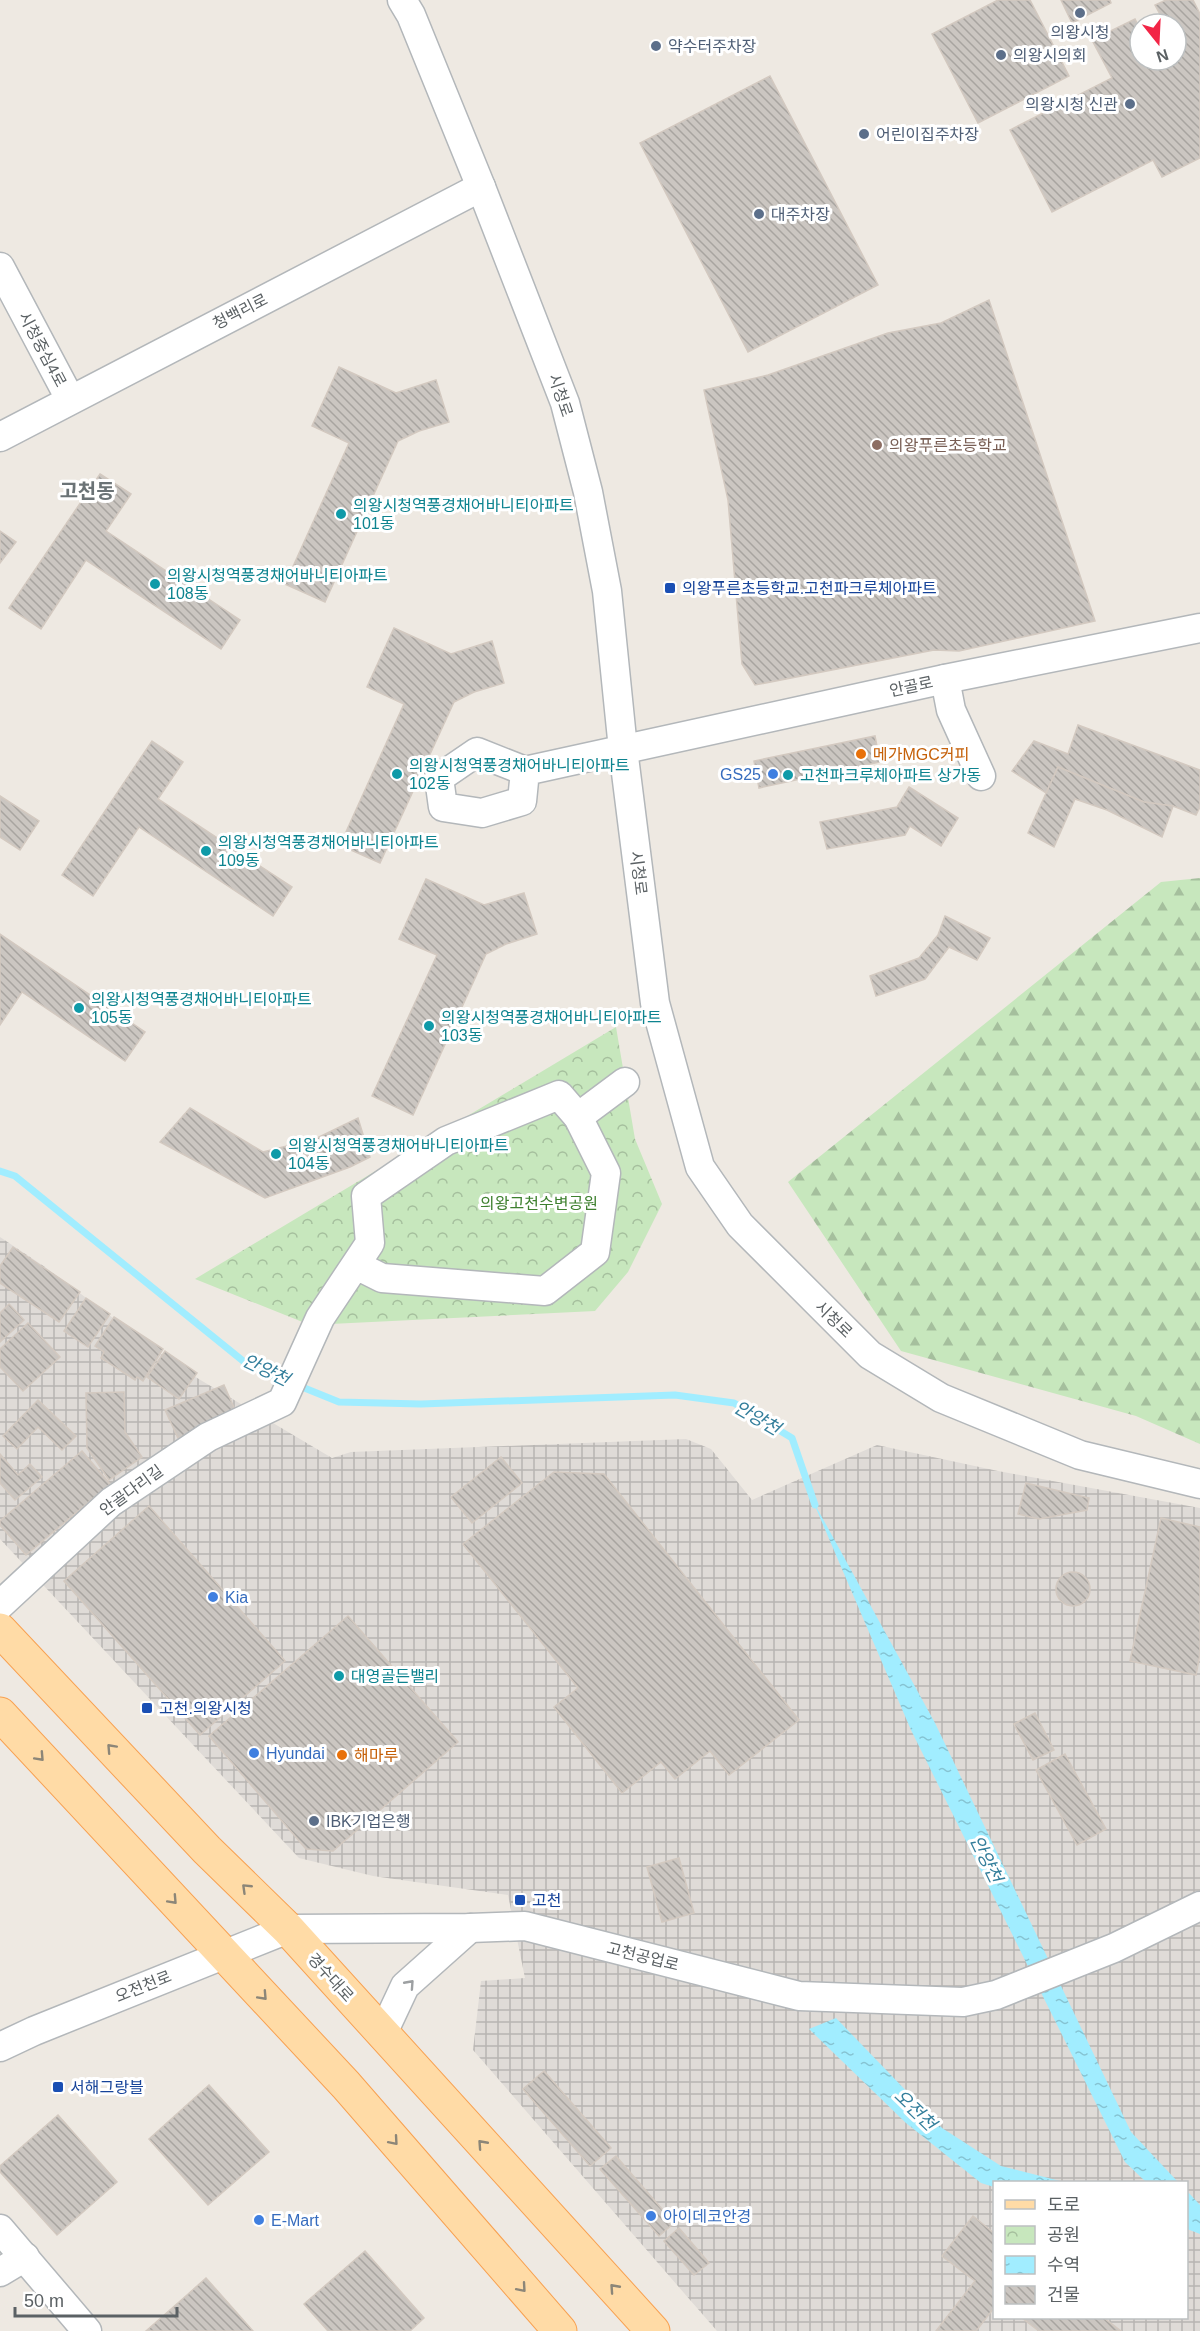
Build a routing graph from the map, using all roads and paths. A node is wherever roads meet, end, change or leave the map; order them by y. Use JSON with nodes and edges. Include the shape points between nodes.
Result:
{"nodes":[{"id":1,"x":402,"y":0,"type":"edge"},
{"id":2,"x":481,"y":187,"type":"junction"},
{"id":3,"x":0,"y":267,"type":"edge"},
{"id":4,"x":70,"y":399,"type":"junction"},
{"id":5,"x":0,"y":437,"type":"edge"},
{"id":6,"x":1200,"y":628,"type":"edge"},
{"id":7,"x":945,"y":679,"type":"junction"},
{"id":8,"x":623,"y":749,"type":"junction"},
{"id":9,"x":525,"y":771,"type":"dead end"},
{"id":10,"x":981,"y":776,"type":"dead end"},
{"id":11,"x":626,"y":1082,"type":"dead end"},
{"id":12,"x":578,"y":1117,"type":"junction"},
{"id":13,"x":356,"y":1265,"type":"junction"},
{"id":14,"x":1200,"y":1484,"type":"edge"},
{"id":15,"x":0,"y":1605,"type":"edge"},
{"id":16,"x":0,"y":1630,"type":"edge"},
{"id":17,"x":0,"y":1714,"type":"edge"},
{"id":18,"x":1200,"y":1906,"type":"edge"},
{"id":19,"x":470,"y":1928,"type":"junction"},
{"id":20,"x":288,"y":1929,"type":"junction"},
{"id":21,"x":223,"y":1953,"type":"junction"},
{"id":22,"x":382,"y":2035,"type":"junction"},
{"id":23,"x":0,"y":2047,"type":"edge"},
{"id":24,"x":0,"y":2229,"type":"edge"},
{"id":25,"x":25,"y":2257,"type":"junction"},
{"id":26,"x":0,"y":2272,"type":"edge"},
{"id":27,"x":87,"y":2331,"type":"edge"},
{"id":28,"x":560,"y":2331,"type":"edge"},
{"id":29,"x":653,"y":2331,"type":"edge"}],
"edges":[{"from":1,"to":2,"type":"street","name":"시청로"},
{"from":2,"to":4,"type":"street","name":"청백리로"},
{"from":2,"to":8,"type":"street","name":"시청로","via":[[568,414],[588,492],[607,591]]},
{"from":3,"to":4,"type":"street","name":"시청중심4로"},
{"from":4,"to":5,"type":"street","name":"청백리로"},
{"from":6,"to":7,"type":"street","name":"안골로"},
{"from":7,"to":8,"type":"street","name":"안골로"},
{"from":7,"to":10,"type":"street","via":[[951,710]]},
{"from":8,"to":9,"type":"street","name":"안골로"},
{"from":8,"to":14,"type":"street","name":"시청로","via":[[655,1003],[700,1167],[740,1225],[870,1355],[941,1398],[1080,1455]]},
{"from":11,"to":12,"type":"street"},
{"from":12,"to":13,"type":"street","via":[[559,1095],[446,1141],[366,1196],[370,1243]]},
{"from":12,"to":13,"type":"street","via":[[606,1173],[595,1252],[545,1291],[382,1278]]},
{"from":13,"to":15,"type":"street","name":"안골다리길","via":[[320,1318],[282,1402],[208,1437],[111,1502]]},
{"from":20,"to":16,"type":"main road","name":"경수대로","one_way":true,"via":[[207,1850]]},
{"from":17,"to":21,"type":"main road","one_way":true},
{"from":18,"to":19,"type":"street","name":"고천공업로","via":[[1114,1948],[996,1995],[963,2002],[800,1996],[525,1926]]},
{"from":19,"to":20,"type":"street","name":"고천공업로"},
{"from":22,"to":19,"type":"street","one_way":true,"via":[[405,1986]]},
{"from":20,"to":21,"type":"street","name":"오전천로"},
{"from":20,"to":22,"type":"main road","name":"경수대로"},
{"from":21,"to":23,"type":"street","name":"오전천로"},
{"from":21,"to":28,"type":"main road","one_way":true,"via":[[345,2085]]},
{"from":29,"to":22,"type":"main road","name":"경수대로","one_way":true},
{"from":24,"to":25,"type":"street"},
{"from":25,"to":26,"type":"street"},
{"from":25,"to":27,"type":"street"}]}
